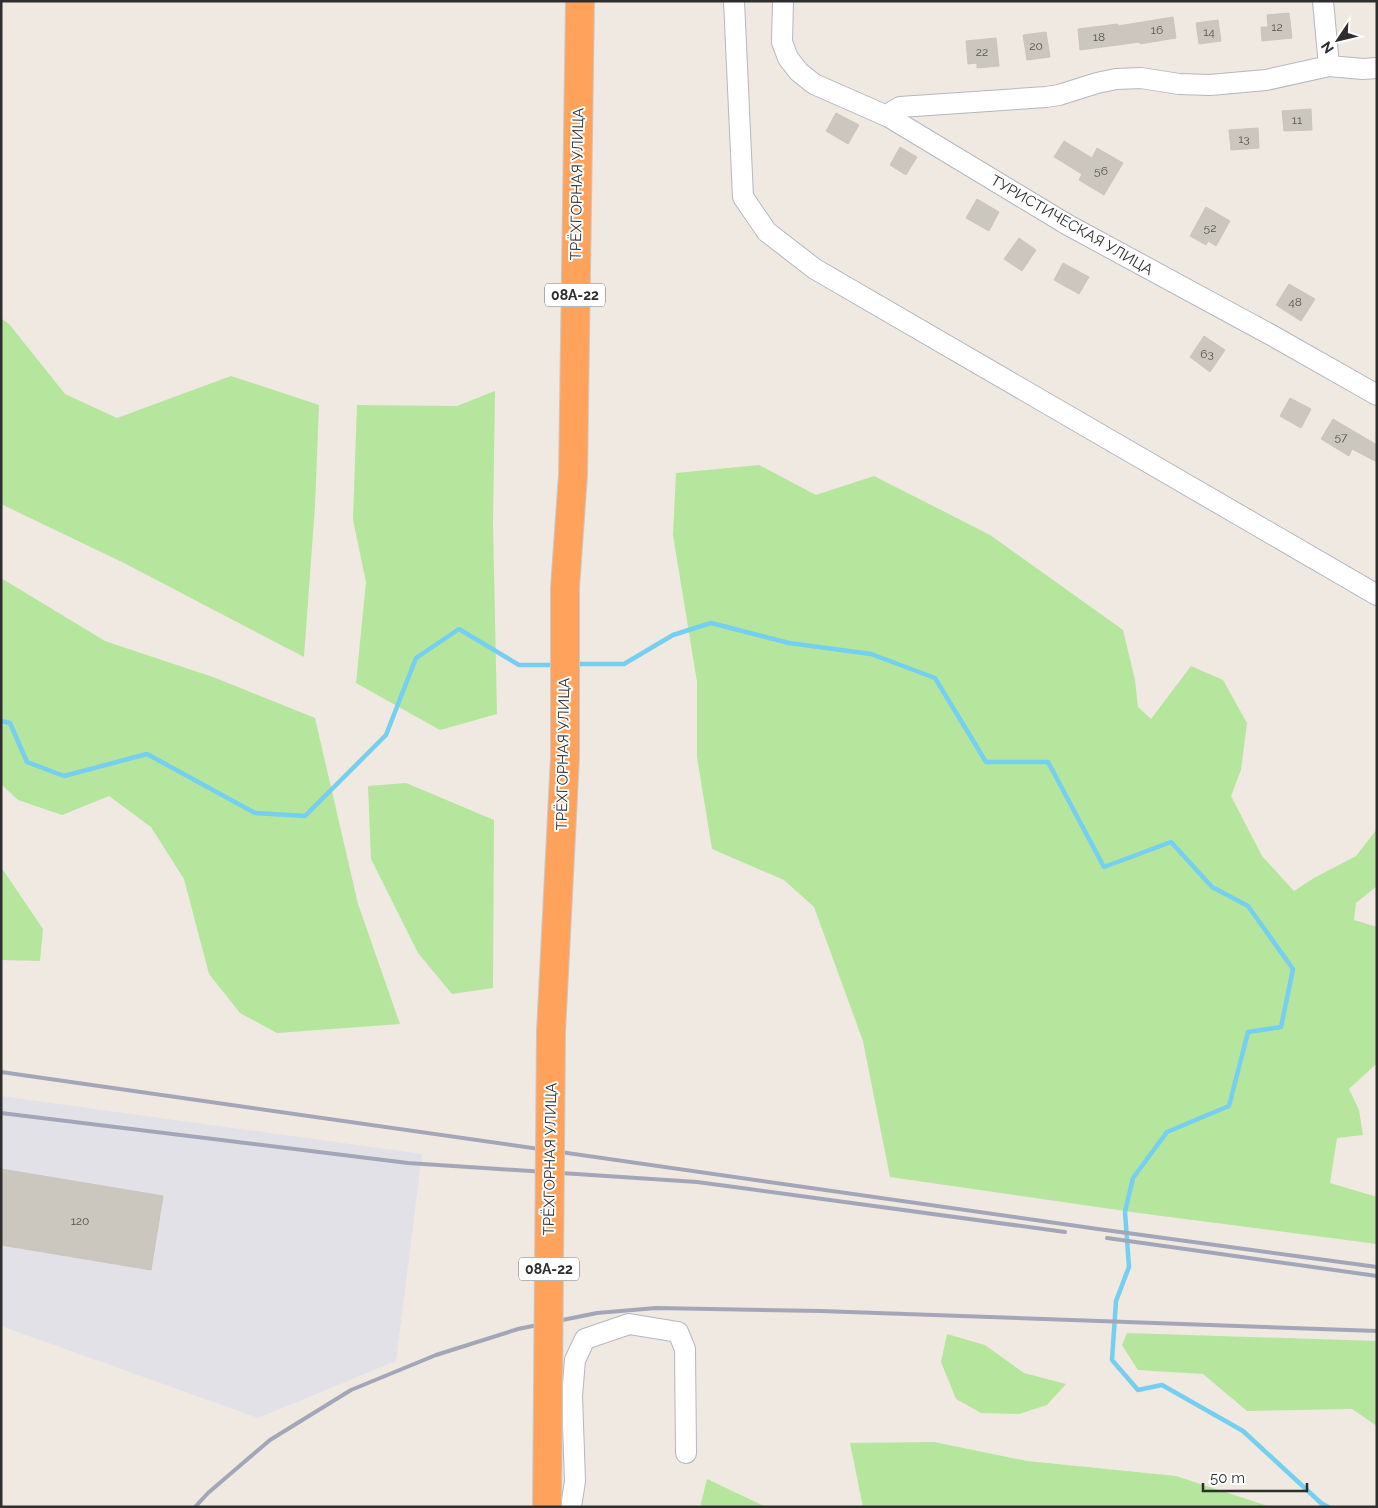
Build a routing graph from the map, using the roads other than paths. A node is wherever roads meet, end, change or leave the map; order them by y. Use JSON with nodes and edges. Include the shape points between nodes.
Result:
{"nodes":[{"id":1,"x":580,"y":1,"type":"edge"},
{"id":2,"x":734,"y":1,"type":"edge"},
{"id":3,"x":783,"y":1,"type":"edge"},
{"id":4,"x":1323,"y":1,"type":"edge"},
{"id":5,"x":1329,"y":66,"type":"junction"},
{"id":6,"x":1377,"y":68,"type":"edge"},
{"id":7,"x":888,"y":118,"type":"junction"},
{"id":8,"x":1377,"y":395,"type":"edge"},
{"id":9,"x":1377,"y":595,"type":"edge"},
{"id":10,"x":686,"y":1453,"type":"dead end"},
{"id":11,"x":547,"y":1507,"type":"edge"},
{"id":12,"x":570,"y":1507,"type":"edge"}],
"edges":[{"from":1,"to":11,"type":"highway","name":"ТРЁХГОРНАЯ УЛИЦА","number":"08А-22","bridge":true,"via":[[572,475],[565,588],[565,756],[552,1032]]},
{"from":2,"to":9,"type":"street","via":[[743,197],[767,232],[815,269]]},
{"from":3,"to":7,"type":"street","name":"ТУРИСТИЧЕСКАЯ УЛИЦА","via":[[782,42],[788,58],[799,72],[814,84]]},
{"from":4,"to":5,"type":"street"},
{"from":5,"to":6,"type":"street"},
{"from":5,"to":7,"type":"street","via":[[1233,84],[1116,79],[1046,97],[900,107]]},
{"from":7,"to":8,"type":"street","name":"ТУРИСТИЧЕСКАЯ УЛИЦА","via":[[1068,225]]},
{"from":10,"to":12,"type":"street","via":[[685,1349],[678,1332],[629,1324],[585,1339],[575,1360],[572,1396],[575,1481]]}]}
